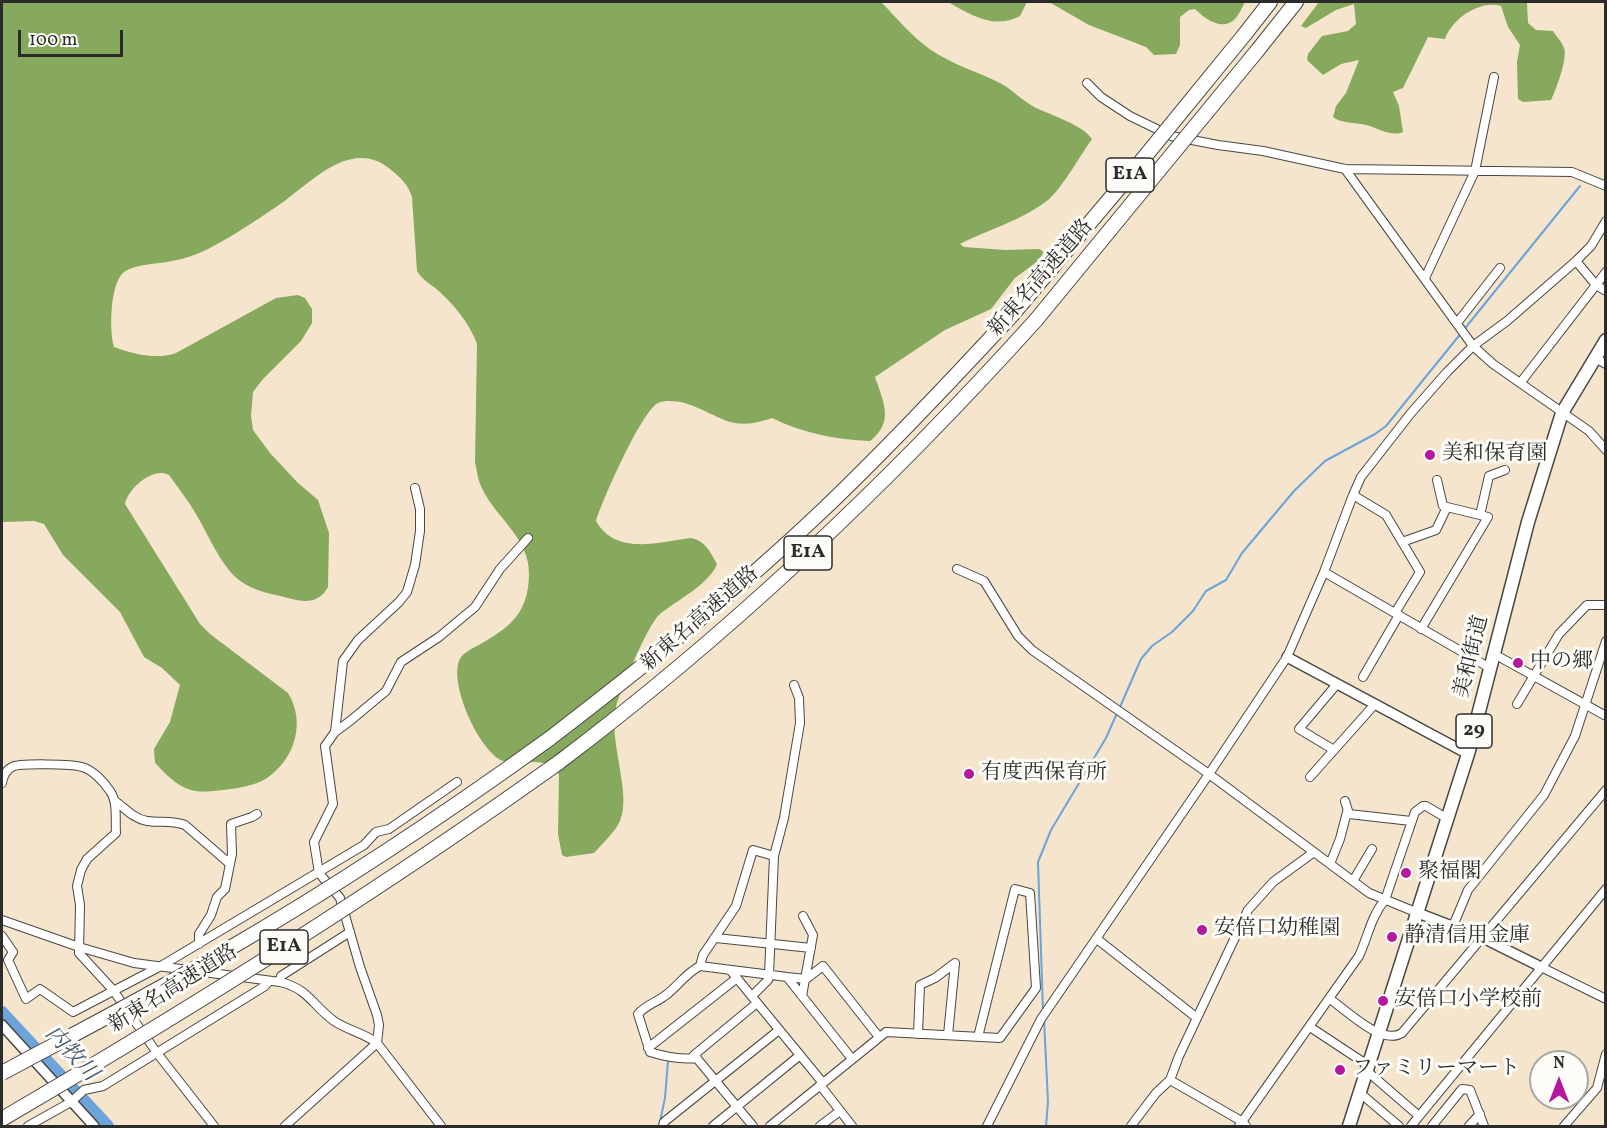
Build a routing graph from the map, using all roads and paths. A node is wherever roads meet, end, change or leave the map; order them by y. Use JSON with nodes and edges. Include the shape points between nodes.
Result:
{"nodes":[{"id":1,"x":1269,"y":2,"type":"edge"},
{"id":2,"x":1296,"y":2,"type":"edge"},
{"id":3,"x":1494,"y":77,"type":"dead end"},
{"id":4,"x":1087,"y":83,"type":"dead end"},
{"id":5,"x":1345,"y":169,"type":"junction"},
{"id":6,"x":1475,"y":171,"type":"junction"},
{"id":7,"x":1605,"y":186,"type":"edge"},
{"id":8,"x":1605,"y":221,"type":"edge"},
{"id":9,"x":1575,"y":261,"type":"junction"},
{"id":10,"x":1500,"y":268,"type":"dead end"},
{"id":11,"x":1605,"y":272,"type":"edge"},
{"id":12,"x":1425,"y":278,"type":"junction"},
{"id":13,"x":1596,"y":285,"type":"junction"},
{"id":14,"x":1605,"y":291,"type":"edge"},
{"id":15,"x":1457,"y":323,"type":"junction"},
{"id":16,"x":1605,"y":340,"type":"edge"},
{"id":17,"x":1473,"y":346,"type":"junction"},
{"id":18,"x":1600,"y":361,"type":"edge"},
{"id":19,"x":1521,"y":382,"type":"junction"},
{"id":20,"x":1562,"y":413,"type":"junction"},
{"id":21,"x":1605,"y":450,"type":"edge"},
{"id":22,"x":1505,"y":470,"type":"dead end"},
{"id":23,"x":1437,"y":480,"type":"dead end"},
{"id":24,"x":415,"y":488,"type":"dead end"},
{"id":25,"x":1353,"y":495,"type":"junction"},
{"id":26,"x":1447,"y":507,"type":"junction"},
{"id":27,"x":1480,"y":515,"type":"junction"},
{"id":28,"x":528,"y":538,"type":"dead end"},
{"id":29,"x":1402,"y":542,"type":"junction"},
{"id":30,"x":957,"y":569,"type":"dead end"},
{"id":31,"x":1324,"y":572,"type":"junction"},
{"id":32,"x":1605,"y":605,"type":"edge"},
{"id":33,"x":1397,"y":614,"type":"junction"},
{"id":34,"x":1421,"y":629,"type":"junction"},
{"id":35,"x":1605,"y":641,"type":"edge"},
{"id":36,"x":1494,"y":654,"type":"junction"},
{"id":37,"x":1287,"y":657,"type":"junction"},
{"id":38,"x":1490,"y":668,"type":"junction"},
{"id":39,"x":1534,"y":676,"type":"junction"},
{"id":40,"x":1363,"y":677,"type":"dead end"},
{"id":41,"x":1337,"y":684,"type":"junction"},
{"id":42,"x":794,"y":685,"type":"dead end"},
{"id":43,"x":1375,"y":704,"type":"junction"},
{"id":44,"x":1517,"y":704,"type":"dead end"},
{"id":45,"x":1585,"y":704,"type":"junction"},
{"id":46,"x":1605,"y":716,"type":"edge"},
{"id":47,"x":334,"y":732,"type":"junction"},
{"id":48,"x":1334,"y":750,"type":"junction"},
{"id":49,"x":1468,"y":754,"type":"junction"},
{"id":50,"x":1209,"y":774,"type":"junction"},
{"id":51,"x":1310,"y":777,"type":"dead end"},
{"id":52,"x":457,"y":782,"type":"dead end"},
{"id":53,"x":2,"y":783,"type":"edge"},
{"id":54,"x":1605,"y":790,"type":"edge"},
{"id":55,"x":115,"y":801,"type":"junction"},
{"id":56,"x":1344,"y":801,"type":"dead end"},
{"id":57,"x":1347,"y":812,"type":"junction"},
{"id":58,"x":257,"y":814,"type":"dead end"},
{"id":59,"x":1448,"y":819,"type":"junction"},
{"id":60,"x":1411,"y":821,"type":"junction"},
{"id":61,"x":1372,"y":849,"type":"dead end"},
{"id":62,"x":1314,"y":852,"type":"junction"},
{"id":63,"x":774,"y":856,"type":"junction"},
{"id":64,"x":230,"y":864,"type":"junction"},
{"id":65,"x":1330,"y":864,"type":"junction"},
{"id":66,"x":319,"y":873,"type":"junction"},
{"id":67,"x":1353,"y":881,"type":"junction"},
{"id":68,"x":1605,"y":889,"type":"edge"},
{"id":69,"x":1385,"y":900,"type":"junction"},
{"id":70,"x":1418,"y":913,"type":"junction"},
{"id":71,"x":803,"y":916,"type":"dead end"},
{"id":72,"x":2,"y":920,"type":"edge"},
{"id":73,"x":1453,"y":926,"type":"junction"},
{"id":74,"x":350,"y":932,"type":"junction"},
{"id":75,"x":2,"y":936,"type":"edge"},
{"id":76,"x":716,"y":938,"type":"junction"},
{"id":77,"x":1483,"y":938,"type":"junction"},
{"id":78,"x":1097,"y":939,"type":"junction"},
{"id":79,"x":769,"y":943,"type":"junction"},
{"id":80,"x":199,"y":944,"type":"junction"},
{"id":81,"x":79,"y":947,"type":"junction"},
{"id":82,"x":811,"y":948,"type":"junction"},
{"id":83,"x":161,"y":966,"type":"junction"},
{"id":84,"x":700,"y":966,"type":"junction"},
{"id":85,"x":1541,"y":966,"type":"junction"},
{"id":86,"x":731,"y":971,"type":"junction"},
{"id":87,"x":769,"y":975,"type":"junction"},
{"id":88,"x":788,"y":977,"type":"junction"},
{"id":89,"x":737,"y":978,"type":"junction"},
{"id":90,"x":806,"y":979,"type":"junction"},
{"id":91,"x":269,"y":981,"type":"junction"},
{"id":92,"x":280,"y":982,"type":"junction"},
{"id":93,"x":113,"y":990,"type":"junction"},
{"id":94,"x":752,"y":996,"type":"junction"},
{"id":95,"x":802,"y":996,"type":"junction"},
{"id":96,"x":1330,"y":999,"type":"junction"},
{"id":97,"x":1605,"y":999,"type":"edge"},
{"id":98,"x":758,"y":1004,"type":"junction"},
{"id":99,"x":1197,"y":1018,"type":"junction"},
{"id":100,"x":2,"y":1025,"type":"edge"},
{"id":101,"x":1311,"y":1027,"type":"junction"},
{"id":102,"x":779,"y":1030,"type":"junction"},
{"id":103,"x":918,"y":1034,"type":"junction"},
{"id":104,"x":1378,"y":1034,"type":"junction"},
{"id":105,"x":948,"y":1035,"type":"junction"},
{"id":106,"x":879,"y":1037,"type":"junction"},
{"id":107,"x":978,"y":1037,"type":"junction"},
{"id":108,"x":377,"y":1043,"type":"junction"},
{"id":109,"x":648,"y":1048,"type":"junction"},
{"id":110,"x":157,"y":1053,"type":"junction"},
{"id":111,"x":1605,"y":1054,"type":"edge"},
{"id":112,"x":799,"y":1056,"type":"junction"},
{"id":113,"x":697,"y":1059,"type":"junction"},
{"id":114,"x":852,"y":1059,"type":"junction"},
{"id":115,"x":1368,"y":1068,"type":"junction"},
{"id":116,"x":2,"y":1073,"type":"edge"},
{"id":117,"x":1170,"y":1080,"type":"junction"},
{"id":118,"x":716,"y":1081,"type":"junction"},
{"id":119,"x":821,"y":1084,"type":"junction"},
{"id":120,"x":1360,"y":1093,"type":"junction"},
{"id":121,"x":72,"y":1101,"type":"junction"},
{"id":122,"x":737,"y":1107,"type":"junction"},
{"id":123,"x":840,"y":1111,"type":"junction"},
{"id":124,"x":1480,"y":1114,"type":"junction"},
{"id":125,"x":1419,"y":1116,"type":"junction"},
{"id":126,"x":2,"y":1119,"type":"edge"},
{"id":127,"x":990,"y":1125,"type":"edge"},
{"id":128,"x":1243,"y":1125,"type":"edge"},
{"id":129,"x":28,"y":1126,"type":"edge"},
{"id":130,"x":94,"y":1126,"type":"edge"},
{"id":131,"x":214,"y":1126,"type":"edge"},
{"id":132,"x":285,"y":1126,"type":"edge"},
{"id":133,"x":441,"y":1126,"type":"edge"},
{"id":134,"x":663,"y":1126,"type":"edge"},
{"id":135,"x":713,"y":1126,"type":"edge"},
{"id":136,"x":753,"y":1126,"type":"edge"},
{"id":137,"x":770,"y":1126,"type":"edge"},
{"id":138,"x":820,"y":1126,"type":"edge"},
{"id":139,"x":852,"y":1126,"type":"edge"},
{"id":140,"x":1131,"y":1126,"type":"edge"},
{"id":141,"x":1349,"y":1126,"type":"edge"},
{"id":142,"x":1399,"y":1126,"type":"edge"},
{"id":143,"x":1411,"y":1126,"type":"edge"},
{"id":144,"x":1432,"y":1126,"type":"edge"},
{"id":145,"x":1469,"y":1126,"type":"edge"},
{"id":146,"x":1484,"y":1126,"type":"edge"},
{"id":147,"x":1564,"y":1126,"type":"edge"}],
"edges":[{"from":1,"to":116,"type":"highway","name":"新東名高速道路","number":"E1A","bridge":true,"via":[[1012,315],[900,435],[824,509],[672,642],[549,740],[310,901],[184,975]]},
{"from":2,"to":126,"type":"highway","name":"新東名高速道路","number":"E1A","bridge":true,"via":[[1036,320],[918,447],[760,597],[558,763],[406,869],[169,1020]]},
{"from":3,"to":6,"type":"street"},
{"from":4,"to":5,"type":"street","via":[[1130,116],[1171,136]]},
{"from":5,"to":6,"type":"street"},
{"from":5,"to":12,"type":"street"},
{"from":6,"to":7,"type":"street","via":[[1572,172]]},
{"from":6,"to":12,"type":"street"},
{"from":8,"to":9,"type":"street","via":[[1591,246]]},
{"from":9,"to":13,"type":"street"},
{"from":9,"to":17,"type":"street","via":[[1508,321]]},
{"from":10,"to":15,"type":"street"},
{"from":11,"to":13,"type":"street"},
{"from":12,"to":15,"type":"street"},
{"from":13,"to":14,"type":"street"},
{"from":13,"to":19,"type":"street"},
{"from":15,"to":17,"type":"street"},
{"from":16,"to":18,"type":"main road","name":"美和街道","number":"29"},
{"from":17,"to":19,"type":"street"},
{"from":17,"to":25,"type":"street","via":[[1411,413],[1361,477]]},
{"from":18,"to":20,"type":"main road","name":"美和街道","number":"29"},
{"from":19,"to":20,"type":"street"},
{"from":20,"to":21,"type":"street","via":[[1589,431]]},
{"from":20,"to":36,"type":"main road","name":"美和街道","number":"29","via":[[1527,522]]},
{"from":22,"to":27,"type":"street","via":[[1489,476]]},
{"from":23,"to":26,"type":"street","via":[[1443,506]]},
{"from":24,"to":47,"type":"street","via":[[420,531],[407,592],[358,640],[343,661]]},
{"from":25,"to":29,"type":"street","via":[[1386,515]]},
{"from":25,"to":31,"type":"street"},
{"from":26,"to":27,"type":"street"},
{"from":26,"to":29,"type":"street","via":[[1436,530]]},
{"from":27,"to":34,"type":"street","via":[[1488,517]]},
{"from":28,"to":47,"type":"street","via":[[500,568],[475,607],[401,662],[386,691]]},
{"from":29,"to":33,"type":"street","via":[[1420,572]]},
{"from":30,"to":50,"type":"street","via":[[984,581],[1018,636],[1032,650]]},
{"from":31,"to":33,"type":"street"},
{"from":31,"to":37,"type":"street"},
{"from":32,"to":39,"type":"street","via":[[1587,605],[1580,610],[1558,634]]},
{"from":33,"to":34,"type":"street"},
{"from":33,"to":40,"type":"street"},
{"from":34,"to":38,"type":"street"},
{"from":35,"to":45,"type":"street"},
{"from":36,"to":38,"type":"main road","name":"美和街道","number":"29"},
{"from":36,"to":39,"type":"street"},
{"from":37,"to":41,"type":"street"},
{"from":37,"to":50,"type":"street"},
{"from":38,"to":49,"type":"main road","name":"美和街道","number":"29"},
{"from":39,"to":44,"type":"street"},
{"from":39,"to":45,"type":"street"},
{"from":41,"to":43,"type":"street"},
{"from":41,"to":48,"type":"street","via":[[1299,729]]},
{"from":42,"to":63,"type":"street","via":[[800,723]]},
{"from":43,"to":48,"type":"street"},
{"from":43,"to":49,"type":"street"},
{"from":45,"to":46,"type":"street"},
{"from":45,"to":73,"type":"street","via":[[1575,736],[1544,795],[1468,890]]},
{"from":47,"to":66,"type":"street","via":[[325,746],[333,804],[314,842]]},
{"from":48,"to":51,"type":"street"},
{"from":49,"to":59,"type":"main road","name":"美和街道","number":"29"},
{"from":50,"to":62,"type":"street"},
{"from":50,"to":78,"type":"street"},
{"from":52,"to":66,"type":"street"},
{"from":53,"to":55,"type":"street","via":[[12,767],[82,767],[94,773]]},
{"from":54,"to":77,"type":"street"},
{"from":55,"to":64,"type":"street","via":[[146,821],[185,825]]},
{"from":55,"to":81,"type":"street","via":[[116,833],[87,859],[77,886]]},
{"from":56,"to":57,"type":"street"},
{"from":57,"to":60,"type":"street"},
{"from":57,"to":65,"type":"street"},
{"from":58,"to":64,"type":"street","via":[[231,824]]},
{"from":59,"to":60,"type":"street","via":[[1423,806]]},
{"from":59,"to":70,"type":"main road","name":"美和街道","number":"29"},
{"from":60,"to":69,"type":"street"},
{"from":61,"to":67,"type":"street"},
{"from":62,"to":65,"type":"street"},
{"from":62,"to":99,"type":"street","via":[[1273,882],[1248,910]]},
{"from":63,"to":76,"type":"street","via":[[753,850],[736,906]]},
{"from":63,"to":79,"type":"street"},
{"from":64,"to":80,"type":"street","via":[[225,889],[199,934]]},
{"from":65,"to":67,"type":"street"},
{"from":66,"to":74,"type":"street","via":[[340,898]]},
{"from":66,"to":80,"type":"street"},
{"from":67,"to":69,"type":"street"},
{"from":68,"to":85,"type":"street"},
{"from":69,"to":70,"type":"street"},
{"from":69,"to":96,"type":"street","via":[[1375,911],[1359,956]]},
{"from":70,"to":73,"type":"street"},
{"from":70,"to":104,"type":"main road","name":"美和街道","number":"29"},
{"from":71,"to":82,"type":"street","via":[[813,935]]},
{"from":72,"to":81,"type":"street"},
{"from":73,"to":77,"type":"street"},
{"from":74,"to":92,"type":"street","via":[[281,976]]},
{"from":74,"to":108,"type":"street","via":[[377,1015]]},
{"from":75,"to":93,"type":"street","via":[[13,952],[8,960],[26,999],[40,989],[73,1012]]},
{"from":76,"to":79,"type":"street"},
{"from":76,"to":84,"type":"street"},
{"from":77,"to":85,"type":"street"},
{"from":77,"to":104,"type":"street","via":[[1402,1033],[1393,1037]]},
{"from":78,"to":99,"type":"street"},
{"from":78,"to":127,"type":"street","via":[[1041,1019]]},
{"from":79,"to":82,"type":"street"},
{"from":79,"to":87,"type":"street"},
{"from":80,"to":83,"type":"street"},
{"from":81,"to":83,"type":"street","via":[[134,963]]},
{"from":81,"to":93,"type":"street","via":[[79,953]]},
{"from":82,"to":90,"type":"street"},
{"from":83,"to":91,"type":"street"},
{"from":83,"to":93,"type":"street"},
{"from":84,"to":86,"type":"street"},
{"from":84,"to":109,"type":"street","via":[[638,1014]]},
{"from":85,"to":97,"type":"street"},
{"from":85,"to":125,"type":"street"},
{"from":86,"to":87,"type":"street"},
{"from":86,"to":89,"type":"street"},
{"from":87,"to":88,"type":"street"},
{"from":87,"to":94,"type":"street"},
{"from":88,"to":90,"type":"street"},
{"from":88,"to":95,"type":"street"},
{"from":89,"to":94,"type":"street"},
{"from":89,"to":109,"type":"street"},
{"from":90,"to":95,"type":"street"},
{"from":90,"to":106,"type":"street","via":[[823,966]]},
{"from":91,"to":92,"type":"street"},
{"from":91,"to":110,"type":"street"},
{"from":92,"to":108,"type":"street","via":[[294,986],[334,1021]]},
{"from":93,"to":110,"type":"street"},
{"from":94,"to":98,"type":"street"},
{"from":95,"to":114,"type":"street"},
{"from":96,"to":101,"type":"street"},
{"from":96,"to":104,"type":"street"},
{"from":98,"to":102,"type":"street"},
{"from":98,"to":113,"type":"street","via":[[694,1055]]},
{"from":99,"to":117,"type":"street"},
{"from":100,"to":121,"type":"street"},
{"from":101,"to":115,"type":"street"},
{"from":101,"to":128,"type":"street"},
{"from":102,"to":112,"type":"street"},
{"from":102,"to":118,"type":"street"},
{"from":103,"to":105,"type":"street"},
{"from":103,"to":105,"type":"street","via":[[920,985],[955,963]]},
{"from":103,"to":106,"type":"street","via":[[886,1032]]},
{"from":104,"to":115,"type":"main road","name":"美和街道","number":"29"},
{"from":105,"to":107,"type":"street"},
{"from":106,"to":114,"type":"street"},
{"from":107,"to":107,"type":"street","via":[[1000,1038],[1036,988],[1030,893],[1015,889]]},
{"from":108,"to":132,"type":"street"},
{"from":108,"to":133,"type":"street"},
{"from":109,"to":113,"type":"street","via":[[668,1058]]},
{"from":110,"to":121,"type":"street","via":[[103,1086],[84,1090]]},
{"from":110,"to":131,"type":"street"},
{"from":111,"to":147,"type":"street","via":[[1597,1088]]},
{"from":112,"to":119,"type":"street"},
{"from":112,"to":122,"type":"street"},
{"from":113,"to":118,"type":"street"},
{"from":114,"to":119,"type":"street"},
{"from":115,"to":120,"type":"main road","name":"美和街道","number":"29"},
{"from":115,"to":125,"type":"street"},
{"from":117,"to":128,"type":"street"},
{"from":117,"to":140,"type":"street"},
{"from":118,"to":122,"type":"street"},
{"from":118,"to":134,"type":"street"},
{"from":119,"to":123,"type":"street"},
{"from":119,"to":137,"type":"street"},
{"from":120,"to":141,"type":"main road","name":"美和街道","number":"29"},
{"from":120,"to":142,"type":"street"},
{"from":121,"to":129,"type":"street"},
{"from":121,"to":130,"type":"street"},
{"from":122,"to":135,"type":"street"},
{"from":122,"to":136,"type":"street"},
{"from":123,"to":138,"type":"street"},
{"from":123,"to":139,"type":"street"},
{"from":124,"to":144,"type":"street","via":[[1470,1090],[1462,1089]]},
{"from":124,"to":145,"type":"street"},
{"from":124,"to":146,"type":"street"},
{"from":125,"to":143,"type":"street"}]}
